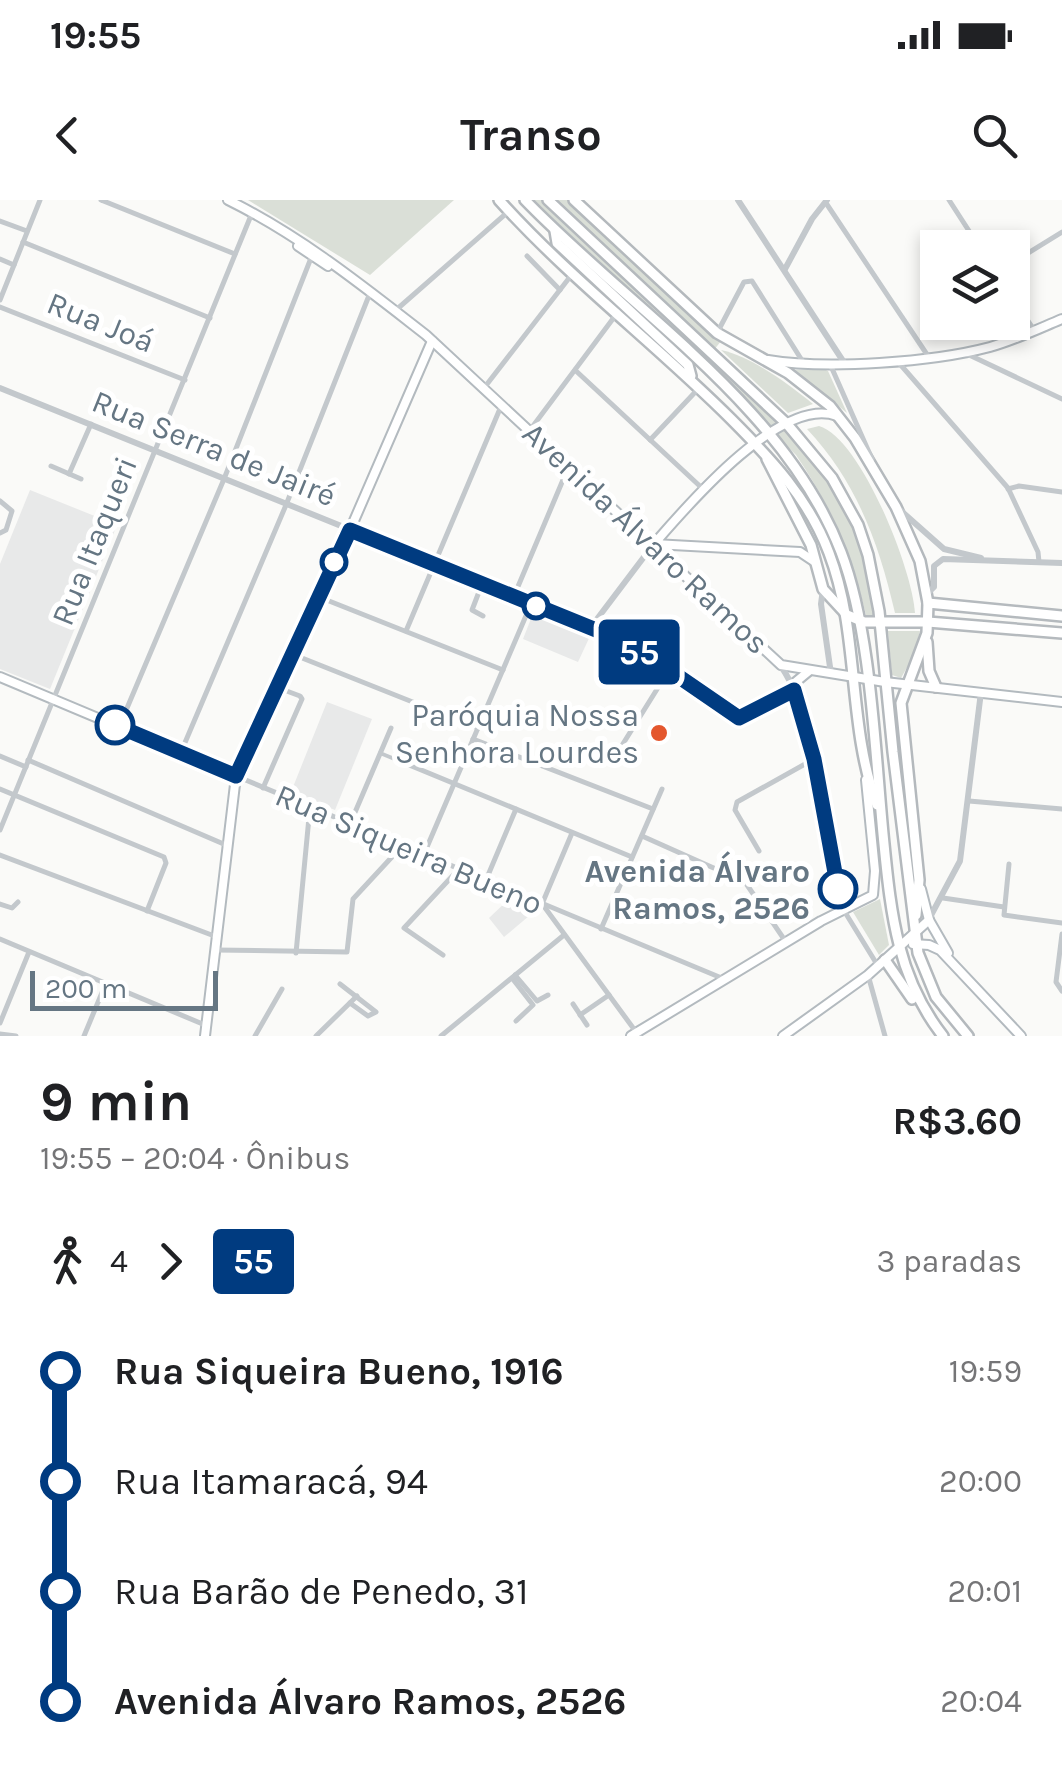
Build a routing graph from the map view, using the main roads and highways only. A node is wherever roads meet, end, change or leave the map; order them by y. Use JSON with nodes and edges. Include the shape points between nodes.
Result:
{"nodes":[{"id":1,"x":228,"y":200,"type":"edge"},
{"id":2,"x":499,"y":200,"type":"edge"},
{"id":3,"x":525,"y":200,"type":"edge"},
{"id":4,"x":548,"y":200,"type":"edge"},
{"id":5,"x":574,"y":200,"type":"edge"},
{"id":6,"x":555,"y":231,"type":"junction"},
{"id":7,"x":370,"y":292,"type":"junction"},
{"id":8,"x":405,"y":319,"type":"junction"},
{"id":9,"x":1062,"y":319,"type":"edge"},
{"id":10,"x":432,"y":341,"type":"junction"},
{"id":11,"x":766,"y":360,"type":"junction"},
{"id":12,"x":696,"y":383,"type":"junction"},
{"id":13,"x":841,"y":418,"type":"junction"},
{"id":14,"x":787,"y":424,"type":"junction"},
{"id":15,"x":770,"y":433,"type":"junction"},
{"id":16,"x":755,"y":443,"type":"junction"},
{"id":17,"x":764,"y":452,"type":"junction"},
{"id":18,"x":654,"y":544,"type":"junction"},
{"id":19,"x":688,"y":546,"type":"junction"},
{"id":20,"x":674,"y":564,"type":"junction"},
{"id":21,"x":816,"y":564,"type":"junction"},
{"id":22,"x":927,"y":598,"type":"junction"},
{"id":23,"x":846,"y":615,"type":"junction"},
{"id":24,"x":1062,"y":616,"type":"edge"},
{"id":25,"x":859,"y":621,"type":"junction"},
{"id":26,"x":880,"y":622,"type":"junction"},
{"id":27,"x":928,"y":627,"type":"junction"},
{"id":28,"x":1062,"y":633,"type":"edge"},
{"id":29,"x":809,"y":670,"type":"junction"},
{"id":30,"x":0,"y":677,"type":"edge"},
{"id":31,"x":854,"y":678,"type":"junction"},
{"id":32,"x":867,"y":680,"type":"junction"},
{"id":33,"x":885,"y":682,"type":"junction"},
{"id":34,"x":906,"y":684,"type":"junction"},
{"id":35,"x":793,"y":688,"type":"road end"},
{"id":36,"x":936,"y":688,"type":"junction"},
{"id":37,"x":1062,"y":702,"type":"edge"},
{"id":38,"x":236,"y":776,"type":"junction"},
{"id":39,"x":866,"y":776,"type":"junction"},
{"id":40,"x":881,"y":817,"type":"junction"},
{"id":41,"x":918,"y":880,"type":"junction"},
{"id":42,"x":928,"y":920,"type":"junction"},
{"id":43,"x":916,"y":938,"type":"junction"},
{"id":44,"x":901,"y":945,"type":"junction"},
{"id":45,"x":953,"y":962,"type":"junction"},
{"id":46,"x":881,"y":963,"type":"junction"},
{"id":47,"x":920,"y":1004,"type":"junction"},
{"id":48,"x":636,"y":1035,"type":"edge"},
{"id":49,"x":786,"y":1035,"type":"edge"},
{"id":50,"x":205,"y":1036,"type":"edge"},
{"id":51,"x":943,"y":1036,"type":"edge"},
{"id":52,"x":968,"y":1036,"type":"edge"},
{"id":53,"x":1022,"y":1036,"type":"edge"}],
"edges":[{"from":1,"to":7,"type":"main road","name":"Avenida Álvaro Ramos"},
{"from":2,"to":12,"type":"main road"},
{"from":3,"to":6,"type":"main road"},
{"from":4,"to":14,"type":"main road"},
{"from":5,"to":11,"type":"main road","via":[[717,333]]},
{"from":6,"to":12,"type":"main road","via":[[557,243],[688,366]]},
{"from":6,"to":15,"type":"main road"},
{"from":7,"to":8,"type":"main road","name":"Avenida Álvaro Ramos"},
{"from":7,"to":8,"type":"main road","name":"Avenida Álvaro Ramos"},
{"from":8,"to":10,"type":"main road","name":"Avenida Álvaro Ramos"},
{"from":9,"to":11,"type":"main road","via":[[964,352],[845,364]]},
{"from":10,"to":18,"type":"main road","name":"Avenida Álvaro Ramos"},
{"from":10,"to":38,"type":"main road"},
{"from":11,"to":13,"type":"main road"},
{"from":12,"to":16,"type":"main road"},
{"from":13,"to":14,"type":"main road","via":[[819,413]]},
{"from":13,"to":22,"type":"main road","via":[[896,506],[920,561]]},
{"from":14,"to":15,"type":"main road"},
{"from":14,"to":26,"type":"main road","via":[[832,478],[858,525]]},
{"from":15,"to":16,"type":"main road"},
{"from":15,"to":25,"type":"main road","via":[[825,514]]},
{"from":16,"to":17,"type":"main road"},
{"from":16,"to":18,"type":"main road"},
{"from":17,"to":21,"type":"main road"},
{"from":17,"to":23,"type":"main road","via":[[820,533]]},
{"from":18,"to":19,"type":"main road"},
{"from":18,"to":20,"type":"main road","name":"Avenida Álvaro Ramos"},
{"from":19,"to":20,"type":"main road"},
{"from":19,"to":21,"type":"main road","via":[[800,552]]},
{"from":20,"to":29,"type":"main road","name":"Avenida Álvaro Ramos","via":[[781,665]]},
{"from":21,"to":23,"type":"main road","via":[[823,590]]},
{"from":22,"to":24,"type":"main road"},
{"from":22,"to":27,"type":"main road"},
{"from":23,"to":25,"type":"main road"},
{"from":23,"to":31,"type":"main road"},
{"from":25,"to":26,"type":"main road"},
{"from":25,"to":32,"type":"main road"},
{"from":26,"to":27,"type":"main road"},
{"from":26,"to":33,"type":"main road"},
{"from":27,"to":28,"type":"main road"},
{"from":27,"to":34,"type":"main road"},
{"from":27,"to":36,"type":"main road"},
{"from":29,"to":31,"type":"main road"},
{"from":29,"to":35,"type":"main road"},
{"from":30,"to":38,"type":"main road","name":"Rua Siqueira Bueno"},
{"from":31,"to":32,"type":"main road"},
{"from":31,"to":39,"type":"main road"},
{"from":32,"to":33,"type":"main road"},
{"from":32,"to":40,"type":"main road"},
{"from":33,"to":34,"type":"main road"},
{"from":33,"to":43,"type":"main road"},
{"from":34,"to":36,"type":"main road"},
{"from":34,"to":41,"type":"main road","via":[[901,710]]},
{"from":36,"to":37,"type":"main road"},
{"from":38,"to":50,"type":"main road"},
{"from":39,"to":40,"type":"main road"},
{"from":39,"to":48,"type":"main road","via":[[875,889],[869,897]]},
{"from":40,"to":44,"type":"main road"},
{"from":41,"to":42,"type":"main road"},
{"from":41,"to":43,"type":"main road"},
{"from":42,"to":43,"type":"main road"},
{"from":42,"to":45,"type":"main road"},
{"from":43,"to":44,"type":"main road"},
{"from":43,"to":45,"type":"main road"},
{"from":43,"to":52,"type":"main road","via":[[936,997]]},
{"from":44,"to":46,"type":"main road"},
{"from":44,"to":47,"type":"main road"},
{"from":45,"to":53,"type":"main road"},
{"from":46,"to":47,"type":"main road"},
{"from":46,"to":49,"type":"main road"},
{"from":47,"to":51,"type":"main road"}]}
